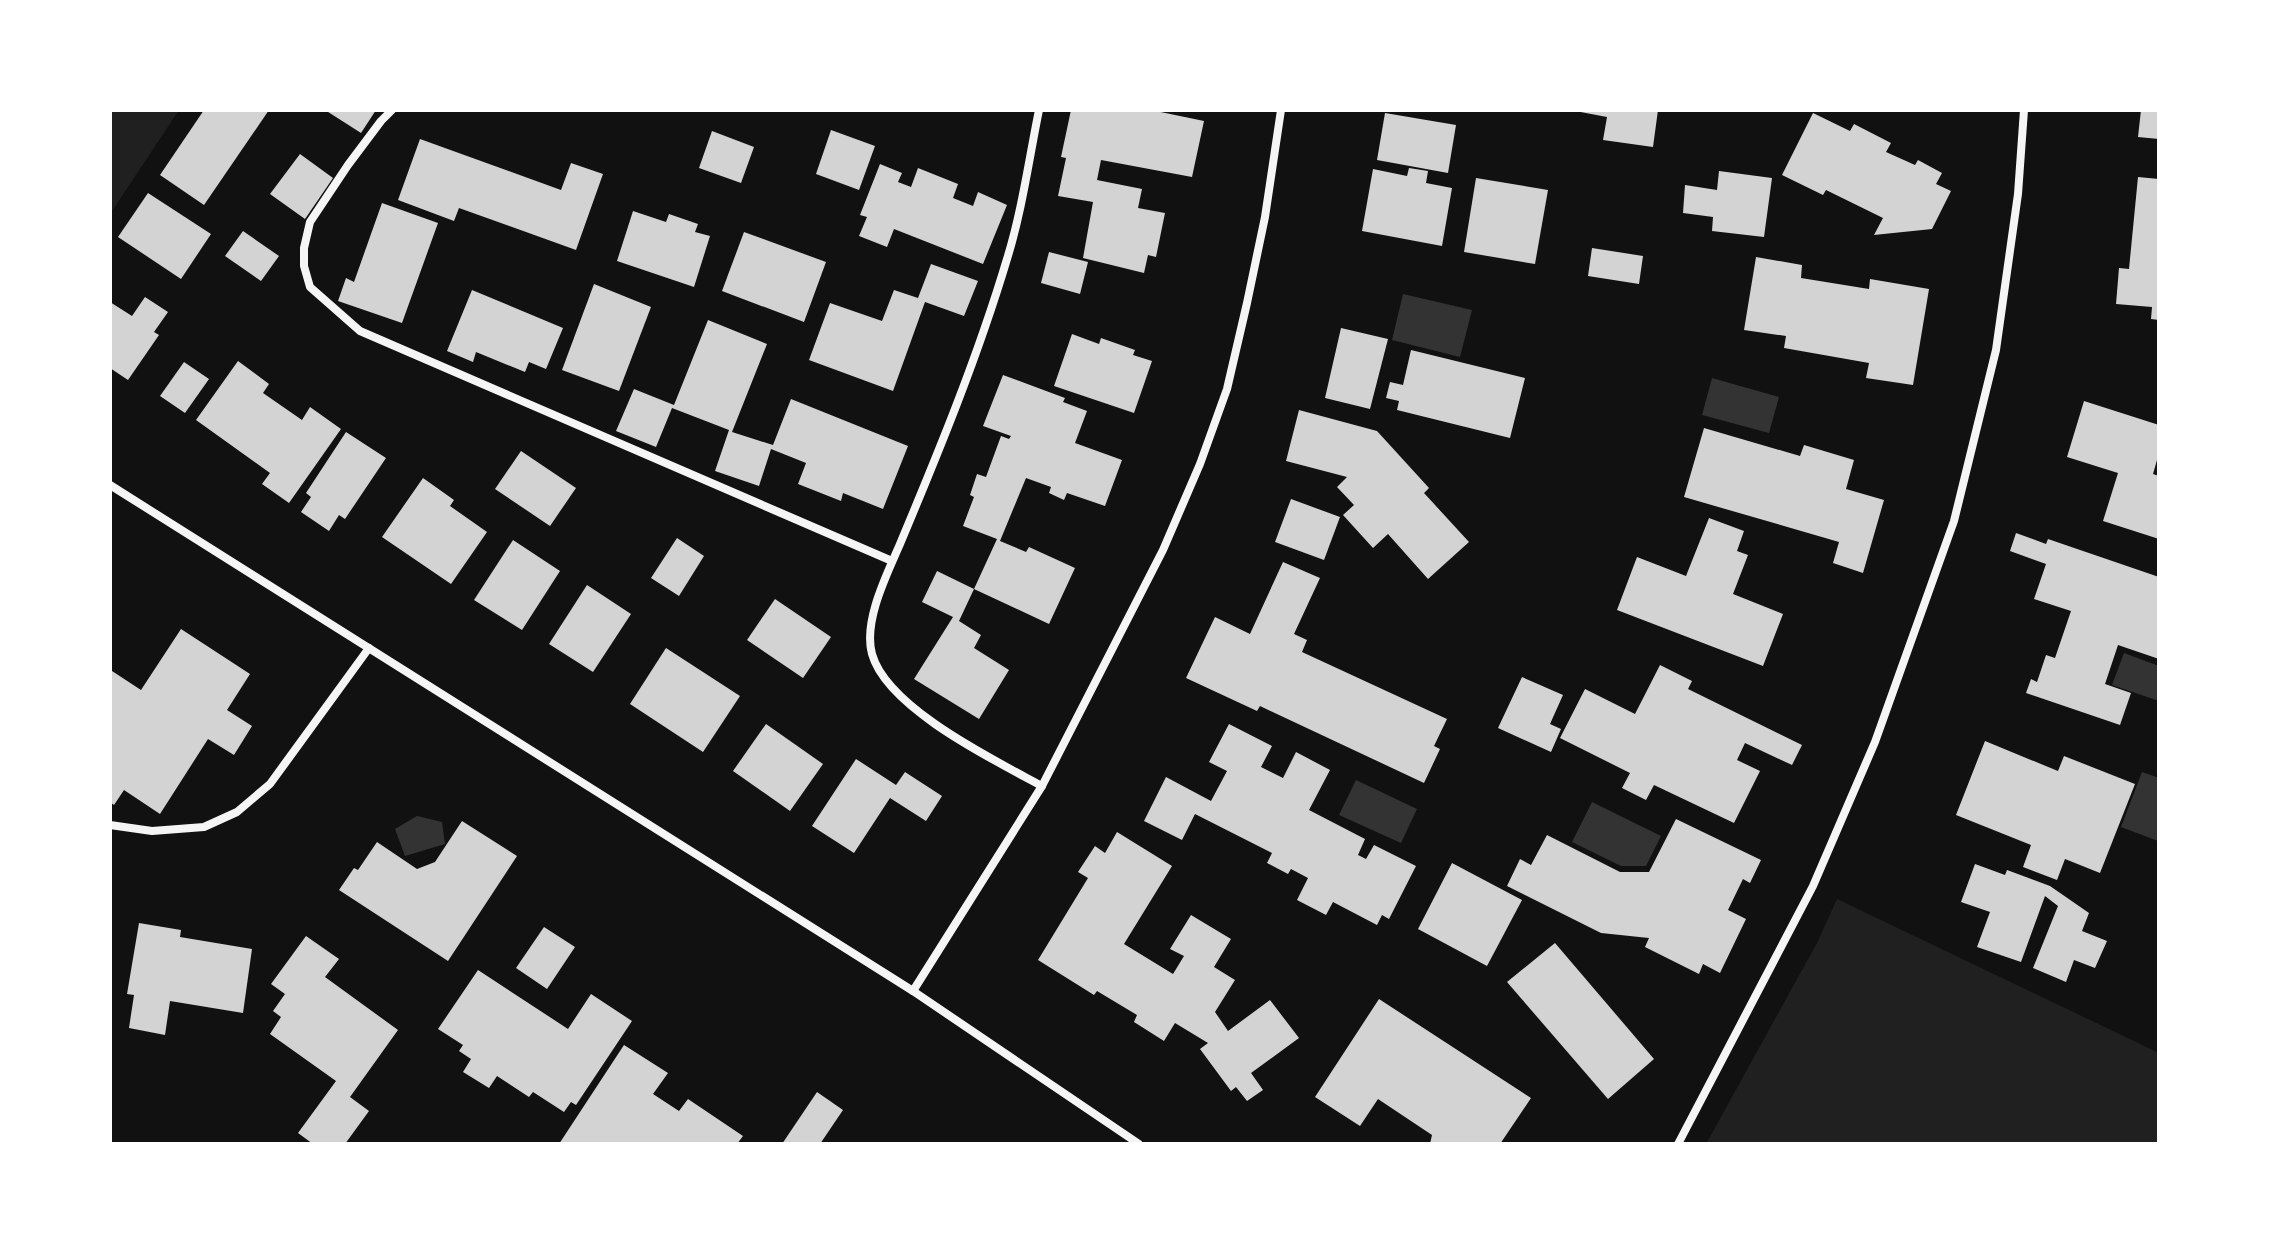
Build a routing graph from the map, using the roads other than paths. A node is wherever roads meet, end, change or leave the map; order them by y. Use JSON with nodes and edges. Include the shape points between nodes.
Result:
{"nodes":[{"id":1,"x":392,"y":110,"type":"edge"},
{"id":2,"x":1039,"y":110,"type":"edge"},
{"id":3,"x":1281,"y":110,"type":"edge"},
{"id":4,"x":2024,"y":110,"type":"edge"},
{"id":5,"x":110,"y":485,"type":"edge"},
{"id":6,"x":892,"y":561,"type":"junction"},
{"id":7,"x":369,"y":648,"type":"junction"},
{"id":8,"x":1042,"y":786,"type":"junction"},
{"id":9,"x":110,"y":825,"type":"edge"},
{"id":10,"x":913,"y":991,"type":"junction"},
{"id":11,"x":1139,"y":1144,"type":"edge"},
{"id":12,"x":1678,"y":1144,"type":"edge"}],
"edges":[{"from":1,"to":6,"type":"street","via":[[310,222],[304,266],[310,287],[360,331]]},
{"from":2,"to":6,"type":"street","via":[[1008,257],[942,444]]},
{"from":3,"to":8,"type":"street","via":[[1265,217],[1222,402],[1163,550]]},
{"from":4,"to":12,"type":"street","via":[[1996,350],[1954,521],[1875,742],[1813,886]]},
{"from":5,"to":7,"type":"street"},
{"from":6,"to":8,"type":"street","via":[[869,626],[881,676],[971,748]]},
{"from":7,"to":9,"type":"street","via":[[270,784],[237,812],[204,827],[152,831]]},
{"from":7,"to":10,"type":"street"},
{"from":8,"to":10,"type":"street"},
{"from":10,"to":11,"type":"street"}]}
